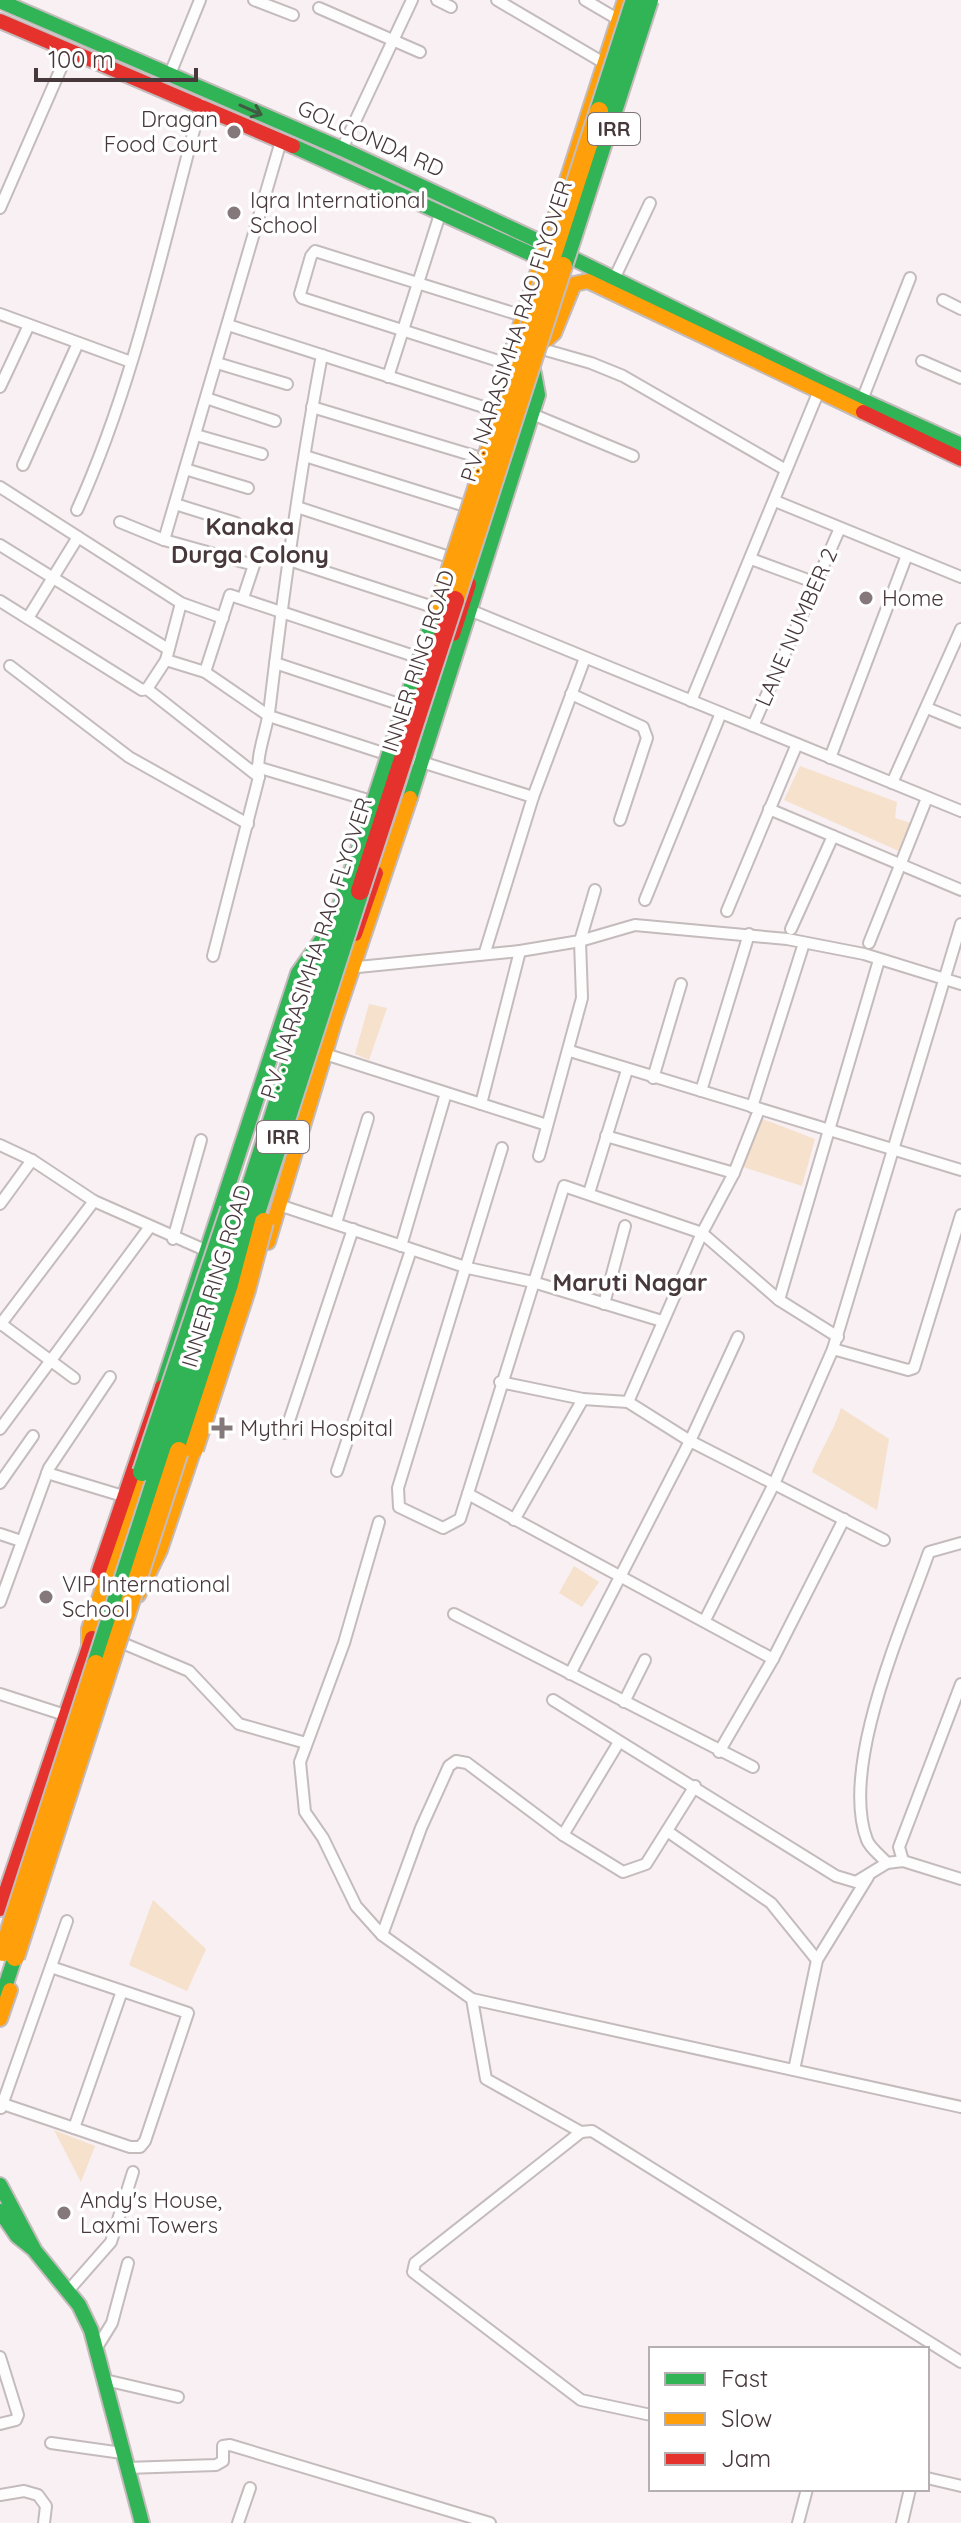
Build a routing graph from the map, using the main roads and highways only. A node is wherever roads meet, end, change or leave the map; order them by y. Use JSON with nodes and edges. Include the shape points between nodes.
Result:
{"nodes":[{"id":1,"x":625,"y":0,"type":"edge"},
{"id":2,"x":635,"y":0,"type":"edge"},
{"id":3,"x":652,"y":0,"type":"edge"},
{"id":4,"x":0,"y":1,"type":"edge"},
{"id":5,"x":0,"y":21,"type":"edge"},
{"id":6,"x":580,"y":141,"type":"junction"},
{"id":7,"x":607,"y":149,"type":"junction"},
{"id":8,"x":543,"y":251,"type":"junction"},
{"id":9,"x":572,"y":258,"type":"junction"},
{"id":10,"x":543,"y":346,"type":"junction"},
{"id":11,"x":534,"y":373,"type":"junction"},
{"id":12,"x":961,"y":445,"type":"edge"},
{"id":13,"x":961,"y":459,"type":"edge"},
{"id":14,"x":466,"y":609,"type":"junction"},
{"id":15,"x":417,"y":761,"type":"junction"},
{"id":16,"x":377,"y":774,"type":"junction"},
{"id":17,"x":404,"y":782,"type":"junction"},
{"id":18,"x":348,"y":968,"type":"junction"},
{"id":19,"x":310,"y":1020,"type":"junction"},
{"id":20,"x":212,"y":1254,"type":"junction"},
{"id":21,"x":215,"y":1359,"type":"junction"},
{"id":22,"x":131,"y":1609,"type":"junction"},
{"id":23,"x":87,"y":1652,"type":"junction"},
{"id":24,"x":0,"y":1909,"type":"edge"},
{"id":25,"x":0,"y":1960,"type":"edge"},
{"id":26,"x":0,"y":2002,"type":"edge"},
{"id":27,"x":0,"y":2019,"type":"edge"},
{"id":28,"x":0,"y":2185,"type":"edge"},
{"id":29,"x":1,"y":2214,"type":"edge"},
{"id":30,"x":35,"y":2251,"type":"junction"},
{"id":31,"x":142,"y":2523,"type":"edge"}],
"edges":[{"from":1,"to":6,"type":"main road","number":"IRR"},
{"from":2,"to":19,"type":"main road","name":"P.V. NARASIMHA RAO FLYOVER","bridge":true},
{"from":3,"to":7,"type":"main road","name":"INNER RING ROAD","number":"IRR"},
{"from":3,"to":19,"type":"main road","name":"P.V. NARASIMHA RAO FLYOVER","bridge":true},
{"from":4,"to":8,"type":"main road","name":"GOLCONDA RD","one_way":true,"via":[[342,149]]},
{"from":5,"to":8,"type":"main road","name":"GOLCONDA RD"},
{"from":6,"to":7,"type":"main road"},
{"from":6,"to":8,"type":"main road","name":"INNER RING ROAD","number":"IRR"},
{"from":7,"to":9,"type":"main road","name":"INNER RING ROAD","number":"IRR"},
{"from":8,"to":16,"type":"main road","name":"INNER RING ROAD","number":"IRR"},
{"from":9,"to":10,"type":"main road","name":"INNER RING ROAD","number":"IRR"},
{"from":9,"to":12,"type":"main road"},
{"from":10,"to":11,"type":"main road","name":"INNER RING ROAD","number":"IRR"},
{"from":10,"to":13,"type":"main road","via":[[554,333],[574,284],[588,281]]},
{"from":11,"to":14,"type":"main road","name":"INNER RING ROAD","number":"IRR"},
{"from":11,"to":14,"type":"main road","via":[[538,395]]},
{"from":14,"to":15,"type":"main road","name":"INNER RING ROAD","number":"IRR"},
{"from":15,"to":17,"type":"main road","name":"INNER RING ROAD","number":"IRR"},
{"from":15,"to":18,"type":"main road"},
{"from":16,"to":17,"type":"main road"},
{"from":16,"to":20,"type":"main road","name":"INNER RING ROAD","number":"IRR","via":[[330,928]]},
{"from":17,"to":18,"type":"main road","name":"INNER RING ROAD","number":"IRR"},
{"from":18,"to":21,"type":"main road","name":"INNER RING ROAD","number":"IRR","via":[[311,1049]]},
{"from":18,"to":21,"type":"main road","via":[[242,1324]]},
{"from":19,"to":22,"type":"main road","bridge":true,"via":[[249,1280],[160,1550]]},
{"from":19,"to":23,"type":"main road","bridge":true,"via":[[206,1272],[89,1629]]},
{"from":19,"to":25,"type":"main road","name":"P.V. NARASIMHA RAO FLYOVER","bridge":true},
{"from":19,"to":26,"type":"main road","name":"P.V. NARASIMHA RAO FLYOVER","bridge":true},
{"from":20,"to":23,"type":"main road","name":"INNER RING ROAD","number":"IRR"},
{"from":20,"to":23,"type":"main road","via":[[123,1496],[83,1624]]},
{"from":21,"to":22,"type":"main road","name":"INNER RING ROAD","number":"IRR"},
{"from":22,"to":27,"type":"main road","name":"INNER RING ROAD","number":"IRR","via":[[70,1814]]},
{"from":23,"to":24,"type":"main road","name":"INNER RING ROAD","number":"IRR"},
{"from":28,"to":30,"type":"main road"},
{"from":29,"to":30,"type":"main road"},
{"from":30,"to":31,"type":"main road","via":[[79,2305],[105,2380]]}]}
